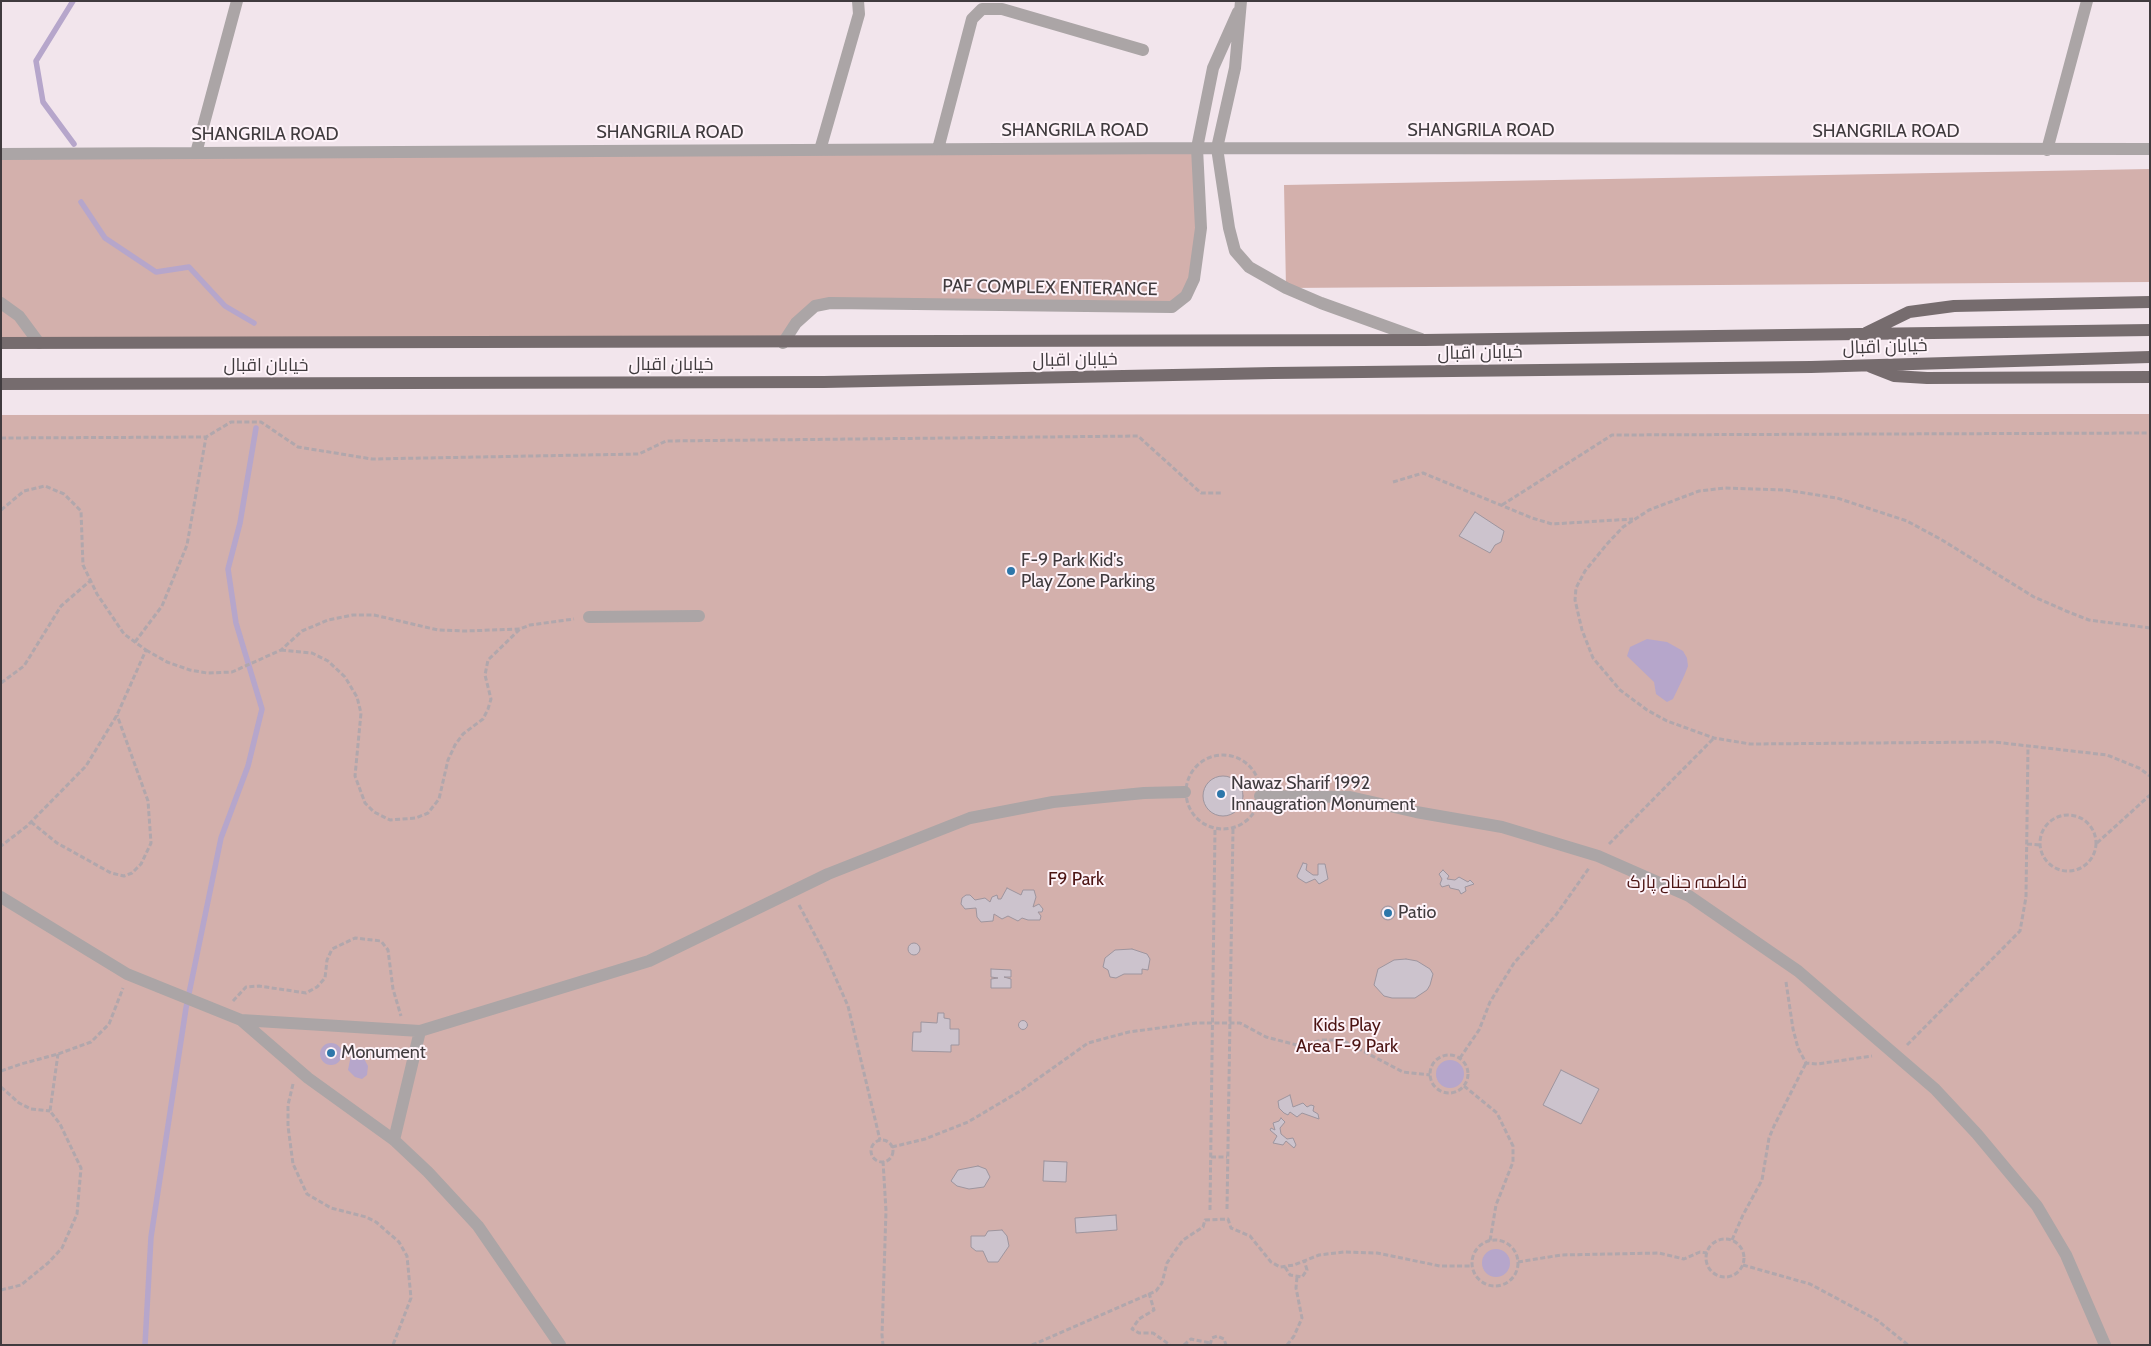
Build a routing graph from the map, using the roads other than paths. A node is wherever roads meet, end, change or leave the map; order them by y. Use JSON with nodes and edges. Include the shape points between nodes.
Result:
{"nodes":[{"id":1,"x":237,"y":1,"type":"edge"},
{"id":2,"x":858,"y":1,"type":"edge"},
{"id":3,"x":2087,"y":1,"type":"edge"},
{"id":4,"x":1240,"y":7,"type":"edge"},
{"id":5,"x":1143,"y":50,"type":"dead end"},
{"id":6,"x":1197,"y":148,"type":"junction"},
{"id":7,"x":1217,"y":148,"type":"junction"},
{"id":8,"x":938,"y":149,"type":"junction"},
{"id":9,"x":2150,"y":149,"type":"edge"},
{"id":10,"x":820,"y":150,"type":"junction"},
{"id":11,"x":2047,"y":150,"type":"junction"},
{"id":12,"x":196,"y":153,"type":"junction"},
{"id":13,"x":1,"y":154,"type":"edge"},
{"id":14,"x":2150,"y":302,"type":"edge"},
{"id":15,"x":1,"y":303,"type":"edge"},
{"id":16,"x":2150,"y":330,"type":"edge"},
{"id":17,"x":1864,"y":334,"type":"junction"},
{"id":18,"x":1425,"y":340,"type":"junction"},
{"id":19,"x":783,"y":342,"type":"junction"},
{"id":20,"x":1,"y":343,"type":"edge"},
{"id":21,"x":39,"y":343,"type":"junction"},
{"id":22,"x":2150,"y":357,"type":"edge"},
{"id":23,"x":1866,"y":365,"type":"junction"},
{"id":24,"x":2150,"y":377,"type":"edge"},
{"id":25,"x":1,"y":384,"type":"edge"},
{"id":26,"x":699,"y":616,"type":"dead end"},
{"id":27,"x":589,"y":617,"type":"road end"},
{"id":28,"x":1185,"y":792,"type":"road end"},
{"id":29,"x":1260,"y":796,"type":"road end"},
{"id":30,"x":1,"y":897,"type":"edge"},
{"id":31,"x":241,"y":1020,"type":"junction"},
{"id":32,"x":420,"y":1031,"type":"junction"},
{"id":33,"x":394,"y":1140,"type":"junction"},
{"id":34,"x":560,"y":1345,"type":"edge"},
{"id":35,"x":2105,"y":1345,"type":"edge"}],
"edges":[{"from":1,"to":12,"type":"street"},
{"from":2,"to":10,"type":"street","via":[[859,14]]},
{"from":3,"to":11,"type":"street"},
{"from":4,"to":6,"type":"street","name":"PAF COMPLEX ENTERANCE","via":[[1213,68]]},
{"from":4,"to":7,"type":"street","via":[[1234,68]]},
{"from":5,"to":8,"type":"street","via":[[1002,9],[982,9],[972,20]]},
{"from":6,"to":7,"type":"street","name":"SHANGRILA ROAD"},
{"from":6,"to":8,"type":"street","name":"SHANGRILA ROAD"},
{"from":6,"to":19,"type":"street","name":"PAF COMPLEX ENTERANCE","via":[[1201,228],[1194,279],[1186,296],[1172,307],[830,303],[816,306],[796,323]]},
{"from":7,"to":11,"type":"street","name":"SHANGRILA ROAD"},
{"from":7,"to":18,"type":"street","via":[[1235,251],[1249,268],[1321,303]]},
{"from":8,"to":10,"type":"street","name":"SHANGRILA ROAD"},
{"from":9,"to":11,"type":"street","name":"SHANGRILA ROAD"},
{"from":10,"to":12,"type":"street","name":"SHANGRILA ROAD"},
{"from":12,"to":13,"type":"street","name":"SHANGRILA ROAD"},
{"from":14,"to":17,"type":"main road","via":[[1954,306],[1909,312]]},
{"from":15,"to":21,"type":"street","via":[[19,316]]},
{"from":16,"to":17,"type":"main road","name":"خیابان اقبال"},
{"from":17,"to":18,"type":"main road","name":"خیابان اقبال"},
{"from":18,"to":19,"type":"main road","name":"خیابان اقبال"},
{"from":19,"to":21,"type":"main road","name":"خیابان اقبال"},
{"from":20,"to":21,"type":"main road","name":"خیابان اقبال"},
{"from":22,"to":23,"type":"main road","name":"خیابان اقبال"},
{"from":23,"to":24,"type":"main road","via":[[1894,376],[1927,378]]},
{"from":23,"to":25,"type":"main road","name":"خیابان اقبال","via":[[824,382]]},
{"from":26,"to":27,"type":"street"},
{"from":28,"to":32,"type":"street","via":[[1144,792],[1053,802],[970,818],[828,874],[649,961]]},
{"from":29,"to":35,"type":"street","via":[[1350,797],[1502,827],[1598,856],[1689,896],[1798,971],[1935,1089],[1977,1134],[2037,1206],[2066,1255]]},
{"from":30,"to":31,"type":"street","via":[[128,974]]},
{"from":31,"to":32,"type":"street"},
{"from":31,"to":33,"type":"street","via":[[297,1068]]},
{"from":32,"to":33,"type":"street"},
{"from":33,"to":34,"type":"street","via":[[478,1226]]}]}
